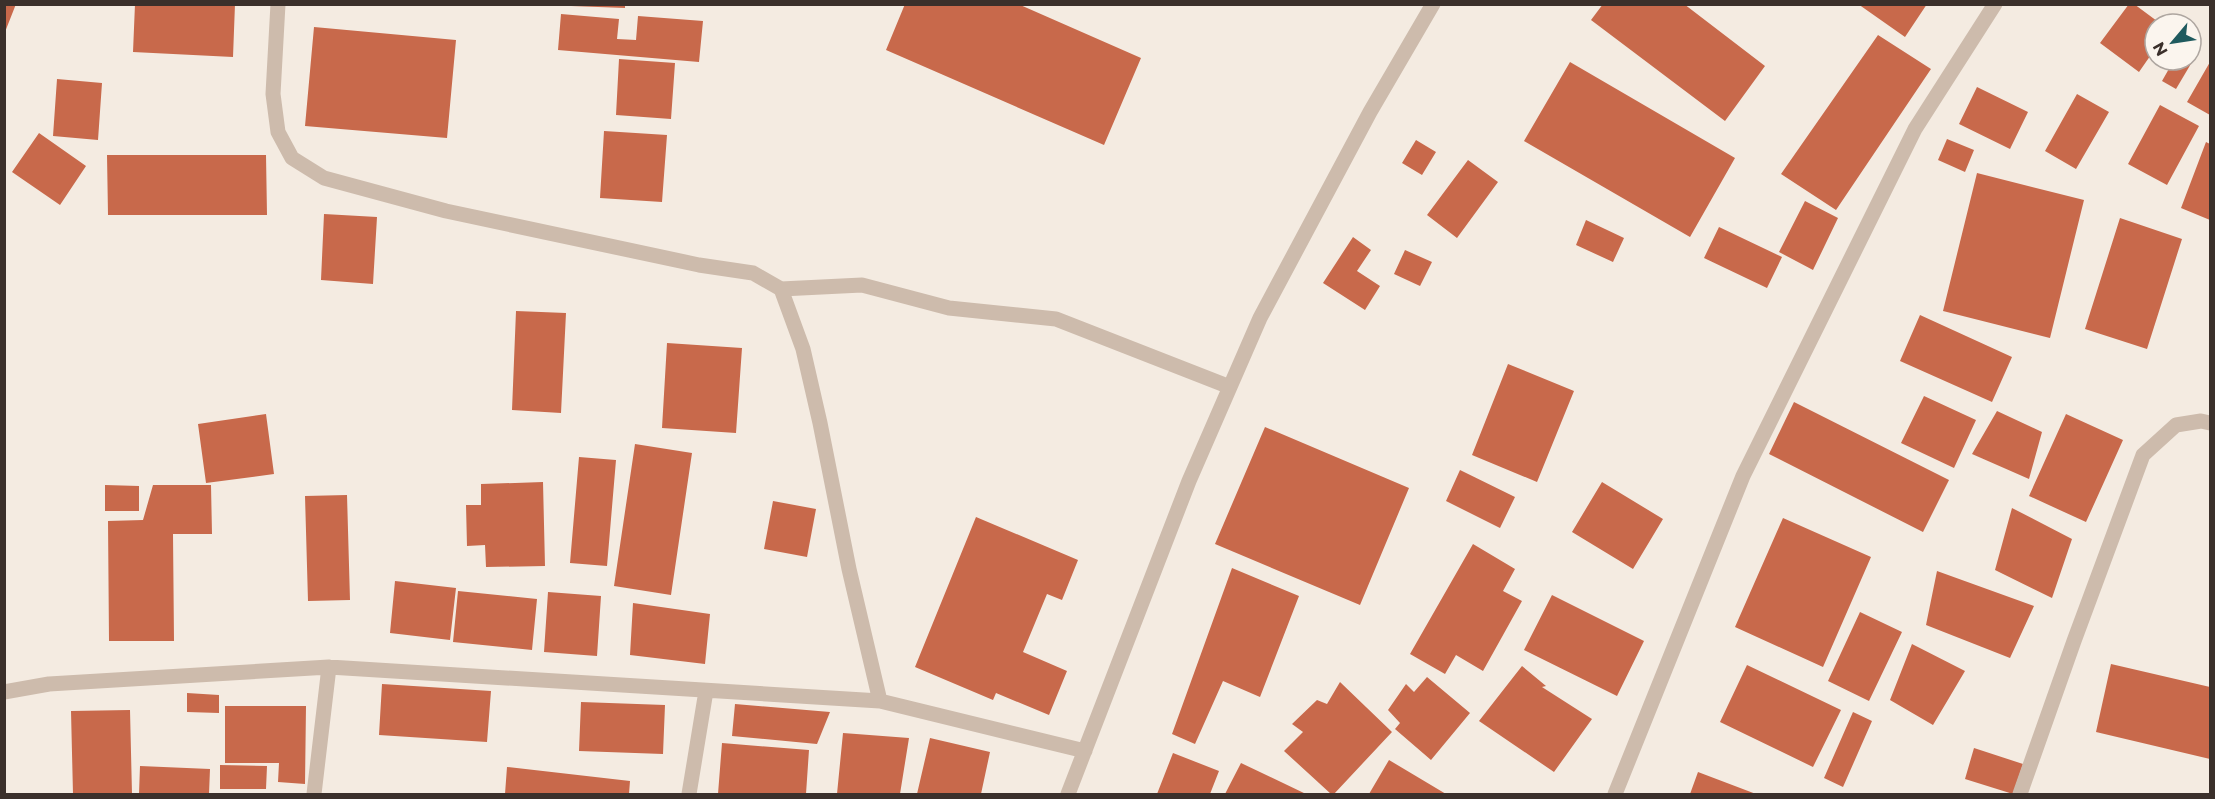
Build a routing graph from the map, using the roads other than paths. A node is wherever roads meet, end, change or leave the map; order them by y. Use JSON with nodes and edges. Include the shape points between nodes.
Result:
{"nodes":[{"id":1,"x":278,"y":4,"type":"edge"},
{"id":2,"x":1433,"y":4,"type":"edge"},
{"id":3,"x":1995,"y":4,"type":"edge"},
{"id":4,"x":781,"y":289,"type":"junction"},
{"id":5,"x":1230,"y":387,"type":"junction"},
{"id":6,"x":2211,"y":423,"type":"edge"},
{"id":7,"x":329,"y":667,"type":"junction"},
{"id":8,"x":706,"y":691,"type":"junction"},
{"id":9,"x":4,"y":692,"type":"edge"},
{"id":10,"x":880,"y":701,"type":"junction"},
{"id":11,"x":1085,"y":751,"type":"junction"},
{"id":12,"x":314,"y":795,"type":"edge"},
{"id":13,"x":689,"y":795,"type":"edge"},
{"id":14,"x":1068,"y":795,"type":"edge"},
{"id":15,"x":1615,"y":795,"type":"edge"},
{"id":16,"x":2020,"y":795,"type":"edge"}],
"edges":[{"from":1,"to":4,"type":"street","via":[[273,93],[278,132],[292,158],[324,178],[446,211],[753,273]]},
{"from":2,"to":5,"type":"street","via":[[1370,112],[1260,318]]},
{"from":3,"to":15,"type":"street","via":[[1915,129],[1743,476]]},
{"from":4,"to":5,"type":"street","via":[[862,285],[949,308],[1056,319]]},
{"from":4,"to":10,"type":"street","via":[[803,349]]},
{"from":5,"to":11,"type":"street","via":[[1189,481]]},
{"from":6,"to":16,"type":"street","via":[[2176,425],[2143,455]]},
{"from":7,"to":8,"type":"street"},
{"from":7,"to":9,"type":"street","via":[[49,684]]},
{"from":7,"to":12,"type":"street"},
{"from":8,"to":10,"type":"street"},
{"from":8,"to":13,"type":"street"},
{"from":10,"to":11,"type":"street"},
{"from":11,"to":14,"type":"street"}]}
